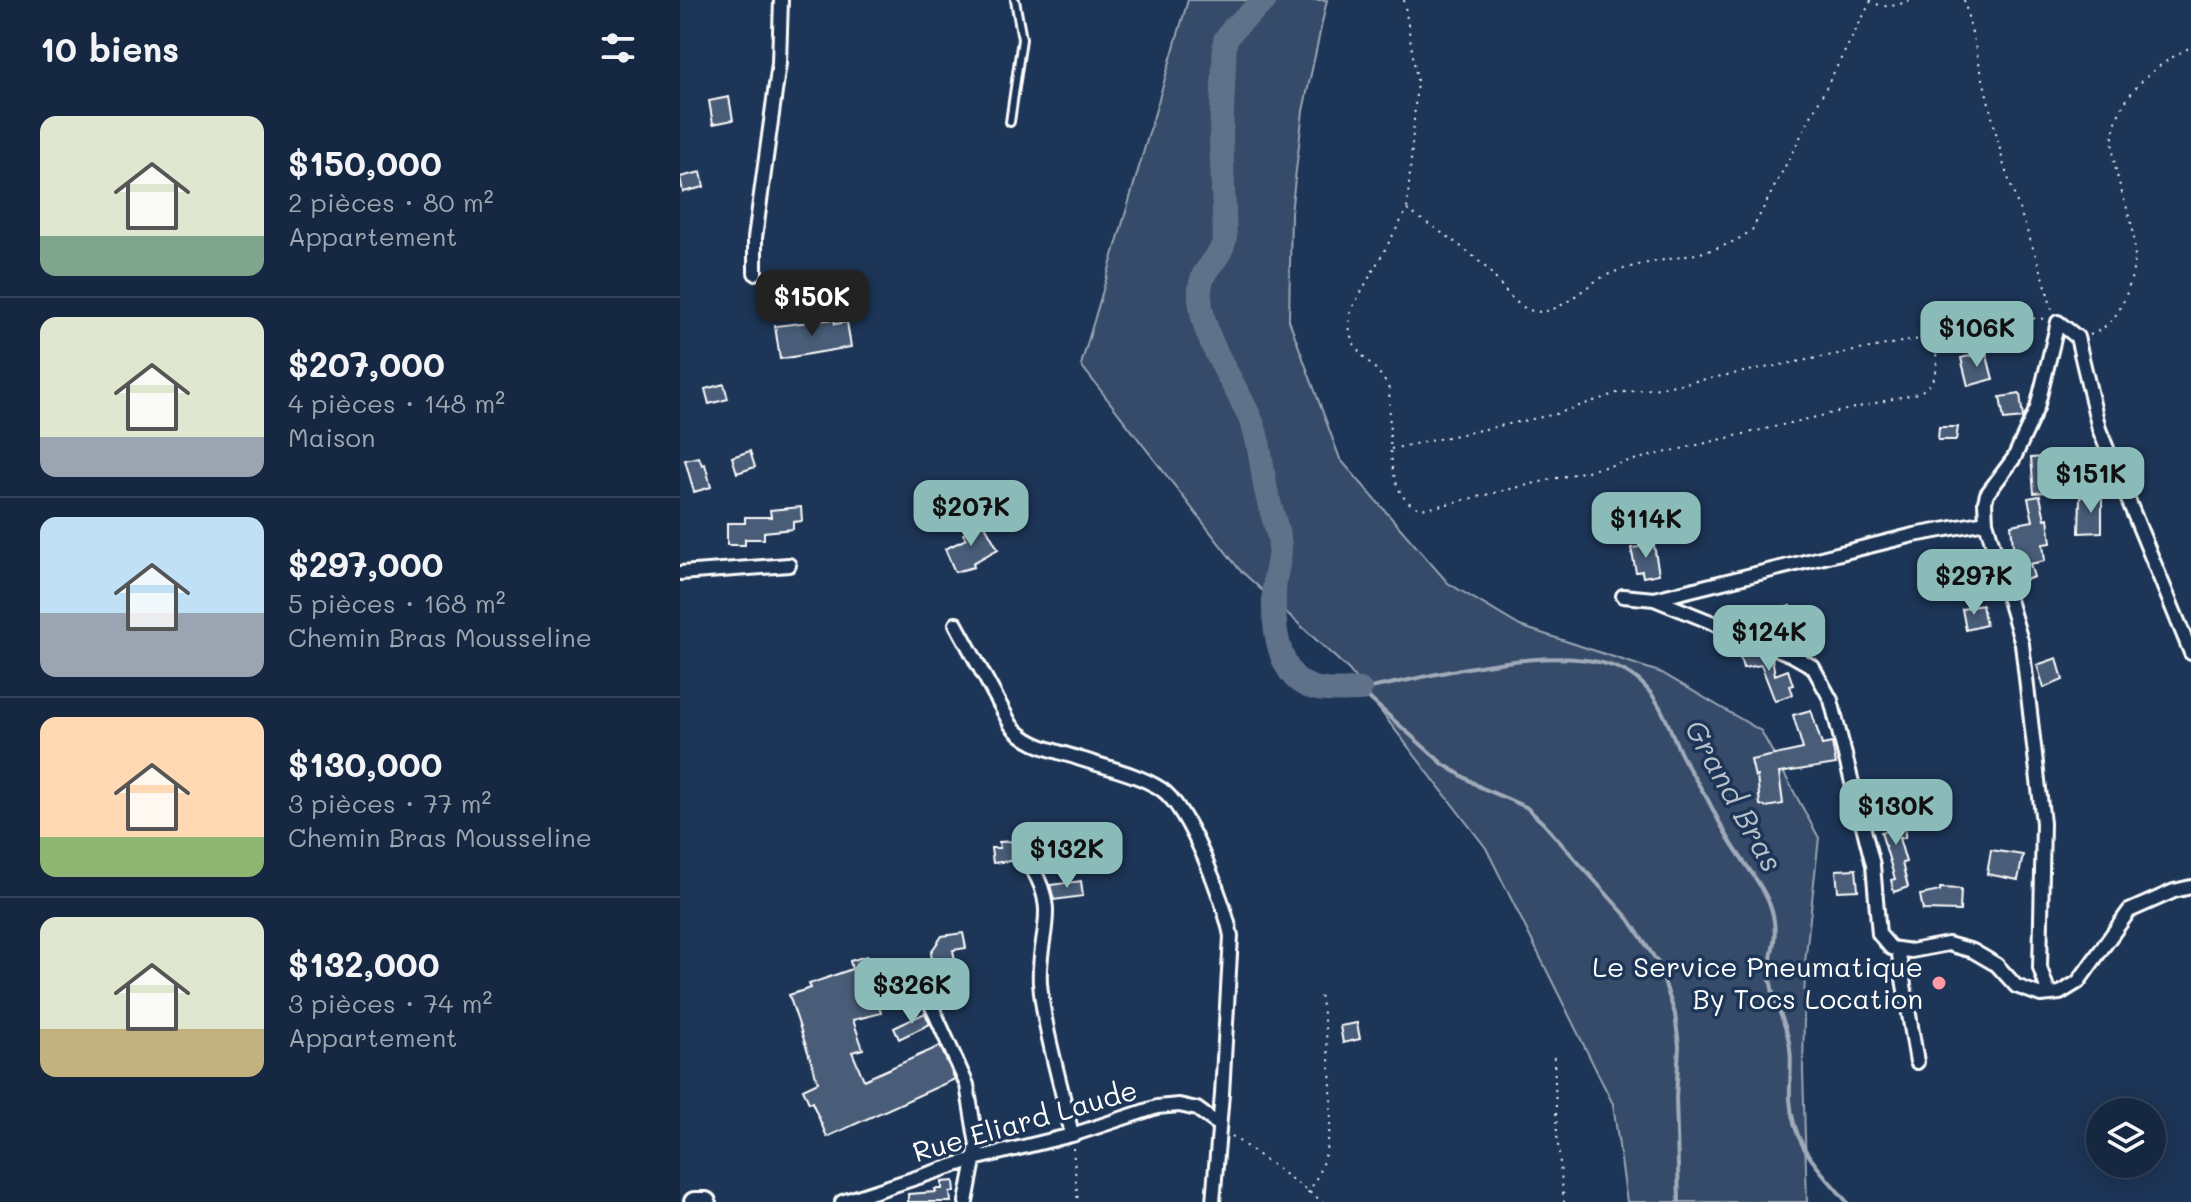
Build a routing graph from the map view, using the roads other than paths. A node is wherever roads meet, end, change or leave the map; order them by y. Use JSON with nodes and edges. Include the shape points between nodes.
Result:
{"nodes":[{"id":1,"x":781,"y":0,"type":"edge"},
{"id":2,"x":1015,"y":0,"type":"edge"},
{"id":3,"x":1010,"y":122,"type":"dead end"},
{"id":4,"x":755,"y":273,"type":"dead end"},
{"id":5,"x":1986,"y":522,"type":"junction"},
{"id":6,"x":789,"y":565,"type":"dead end"},
{"id":7,"x":680,"y":573,"type":"edge"},
{"id":8,"x":1623,"y":596,"type":"dead end"},
{"id":9,"x":1654,"y":599,"type":"junction"},
{"id":10,"x":956,"y":624,"type":"dead end"},
{"id":11,"x":2191,"y":653,"type":"edge"},
{"id":12,"x":1032,"y":868,"type":"dead end"},
{"id":13,"x":2191,"y":887,"type":"edge"},
{"id":14,"x":1898,"y":949,"type":"junction"},
{"id":15,"x":920,"y":980,"type":"dead end"},
{"id":16,"x":2049,"y":994,"type":"junction"},
{"id":17,"x":1917,"y":1062,"type":"dead end"},
{"id":18,"x":1219,"y":1125,"type":"junction"},
{"id":19,"x":1072,"y":1135,"type":"junction"},
{"id":20,"x":974,"y":1159,"type":"junction"},
{"id":21,"x":680,"y":1194,"type":"edge"},
{"id":22,"x":687,"y":1202,"type":"edge"},
{"id":23,"x":694,"y":1202,"type":"edge"},
{"id":24,"x":706,"y":1202,"type":"edge"},
{"id":25,"x":842,"y":1202,"type":"edge"},
{"id":26,"x":966,"y":1202,"type":"edge"},
{"id":27,"x":1213,"y":1202,"type":"edge"}],
"edges":[{"from":1,"to":4,"type":"street"},
{"from":2,"to":3,"type":"lane","via":[[1022,39]]},
{"from":5,"to":9,"type":"street"},
{"from":5,"to":11,"type":"street","via":[[1987,494],[2014,458],[2037,408],[2058,322],[2077,337],[2099,429]]},
{"from":5,"to":16,"type":"street","via":[[2022,644],[2043,823],[2040,968]]},
{"from":6,"to":7,"type":"street"},
{"from":8,"to":9,"type":"street"},
{"from":9,"to":14,"type":"street","via":[[1813,667],[1831,700],[1873,865],[1879,934]]},
{"from":10,"to":18,"type":"street","via":[[1021,737],[1137,778],[1161,790],[1183,814],[1227,913],[1231,936]]},
{"from":12,"to":19,"type":"street","via":[[1046,898],[1040,981]]},
{"from":13,"to":16,"type":"street","via":[[2129,911],[2078,982]]},
{"from":14,"to":16,"type":"street","via":[[1948,944],[1973,951],[1997,965],[2016,986]]},
{"from":14,"to":17,"type":"street"},
{"from":15,"to":20,"type":"street","via":[[967,1085],[977,1145]]},
{"from":18,"to":19,"type":"street","name":"Rue Eliard Laude","via":[[1197,1109],[1179,1105],[1157,1107]]},
{"from":18,"to":27,"type":"street"},
{"from":19,"to":20,"type":"street","name":"Rue Eliard Laude"},
{"from":20,"to":25,"type":"street","name":"Rue Eliard Laude"},
{"from":20,"to":26,"type":"street"},
{"from":21,"to":22,"type":"street"},
{"from":23,"to":24,"type":"street"}]}
